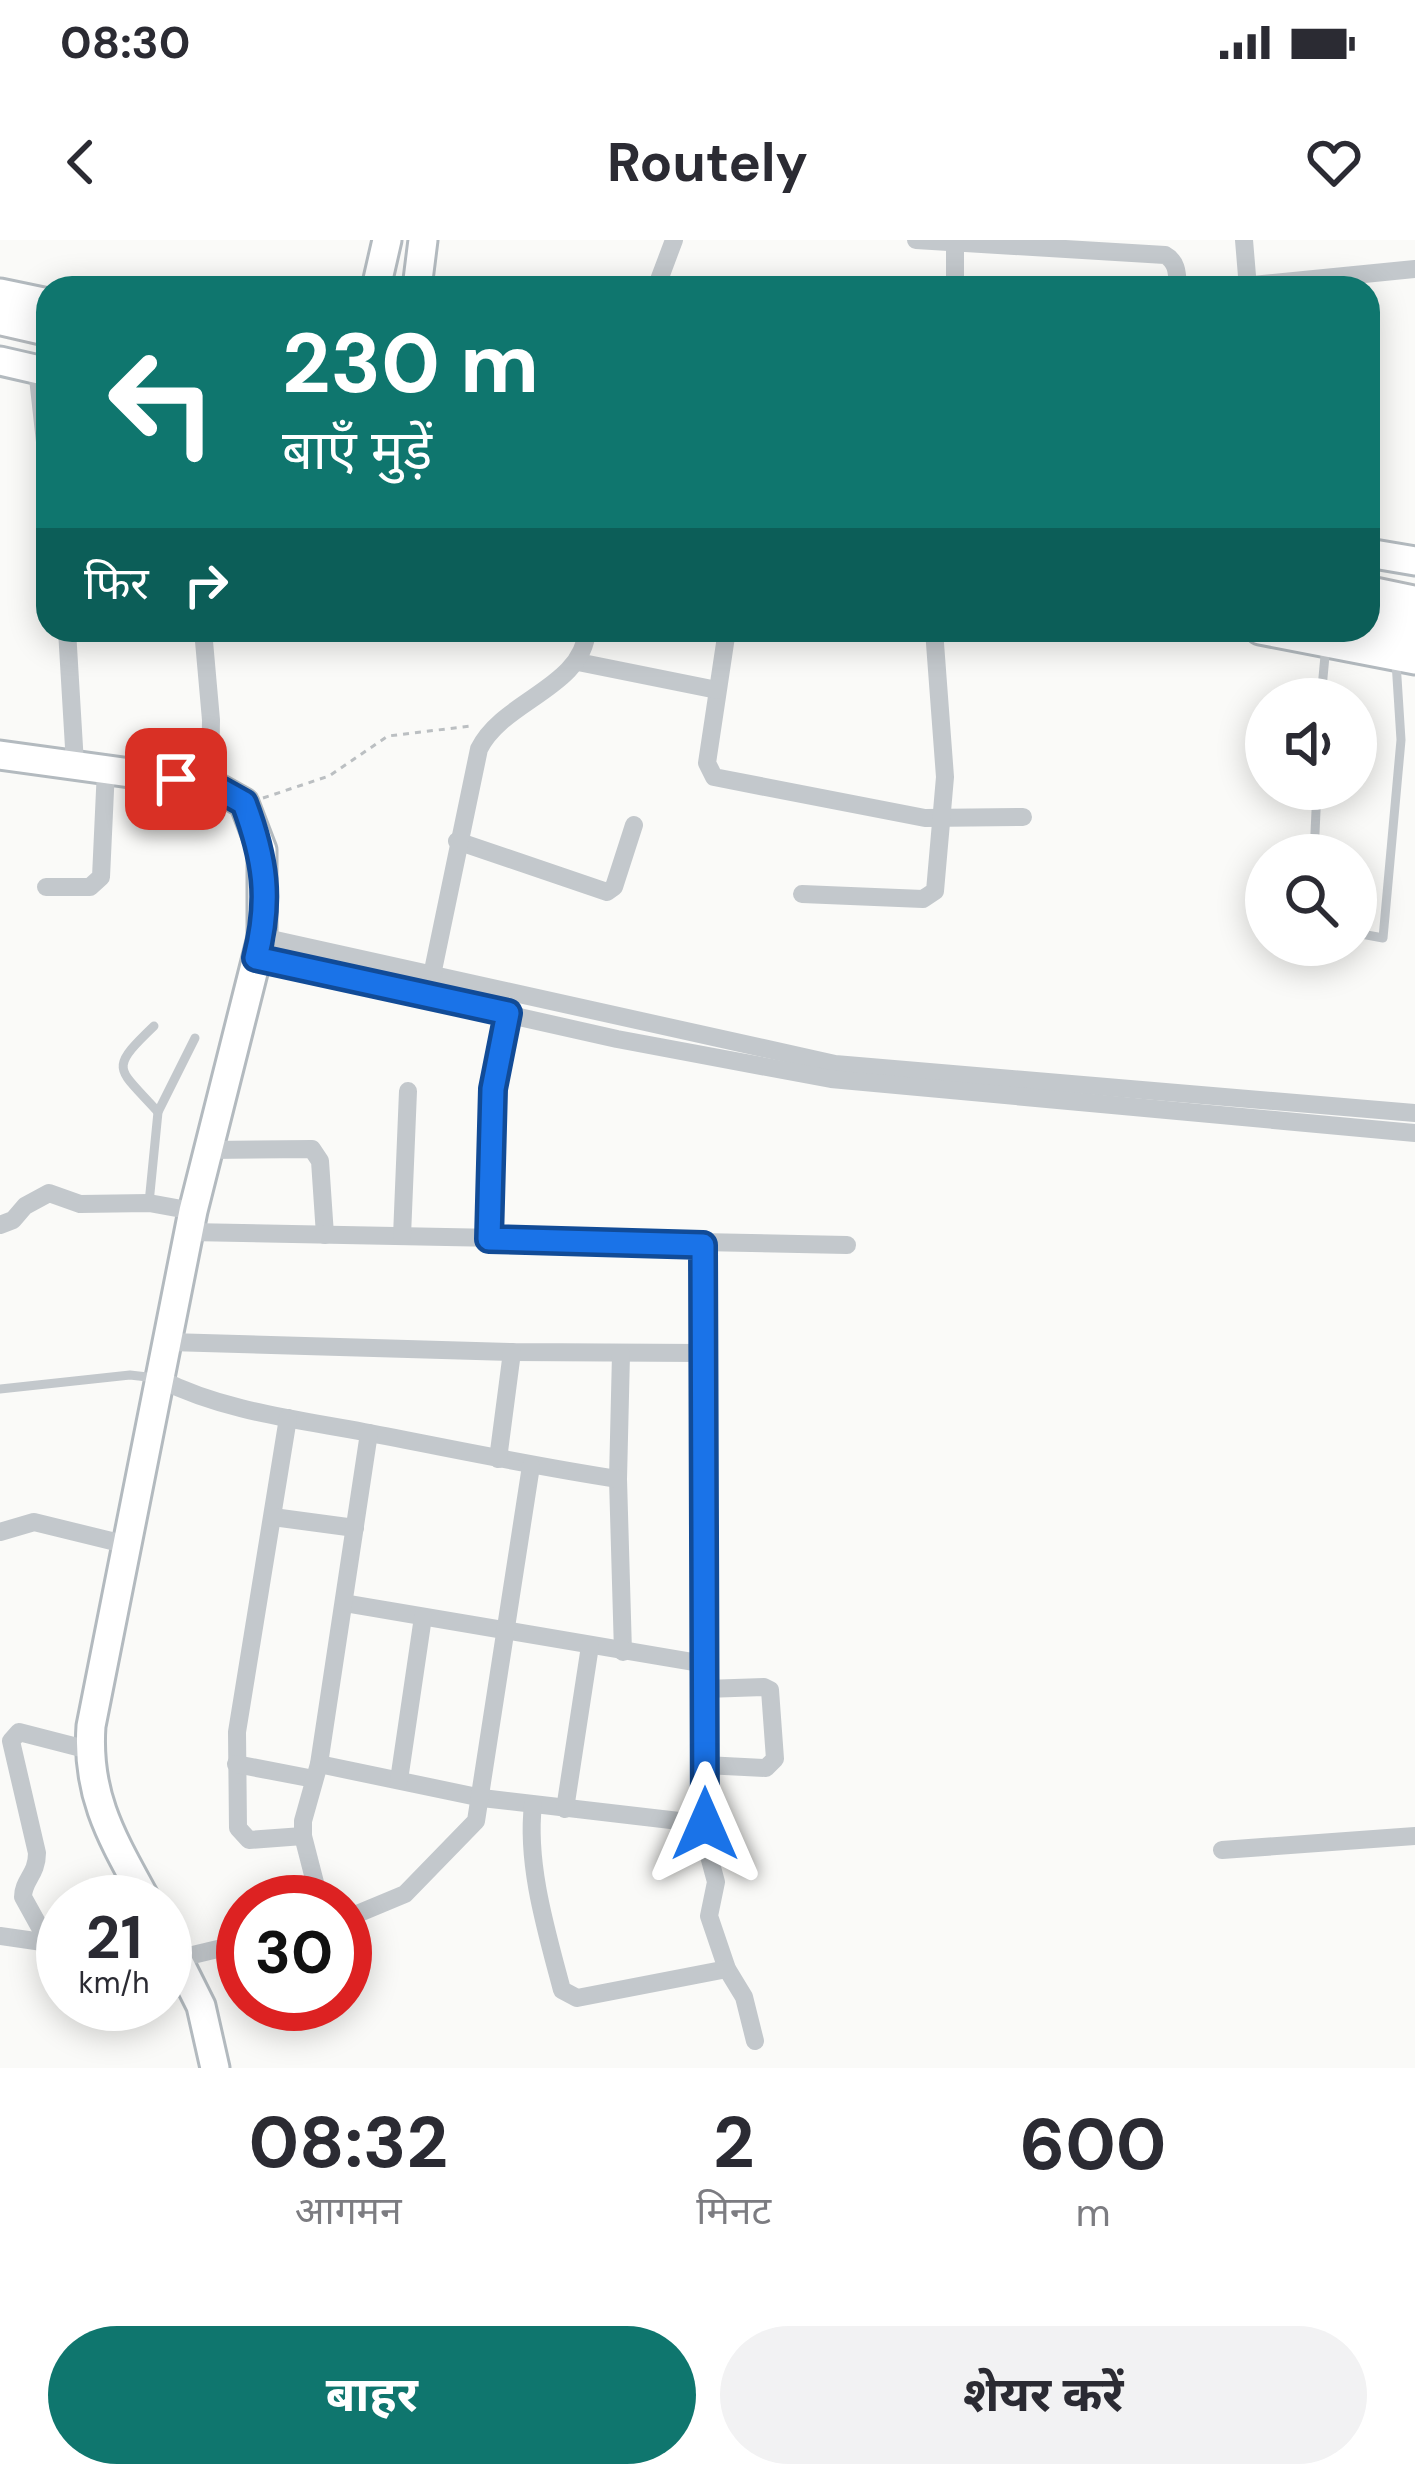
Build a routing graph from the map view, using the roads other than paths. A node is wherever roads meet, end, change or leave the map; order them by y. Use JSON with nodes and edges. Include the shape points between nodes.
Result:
{"nodes":[{"id":1,"x":387,"y":240,"type":"edge"},
{"id":2,"x":423,"y":240,"type":"edge"},
{"id":3,"x":674,"y":240,"type":"edge"},
{"id":4,"x":916,"y":240,"type":"edge"},
{"id":5,"x":1244,"y":240,"type":"edge"},
{"id":6,"x":955,"y":242,"type":"edge"},
{"id":7,"x":1415,"y":268,"type":"edge"},
{"id":8,"x":379,"y":276,"type":"edge"},
{"id":9,"x":418,"y":276,"type":"edge"},
{"id":10,"x":660,"y":276,"type":"edge"},
{"id":11,"x":955,"y":276,"type":"edge"},
{"id":12,"x":1177,"y":276,"type":"edge"},
{"id":13,"x":1247,"y":276,"type":"edge"},
{"id":14,"x":1345,"y":276,"type":"edge"},
{"id":15,"x":0,"y":293,"type":"edge"},
{"id":16,"x":36,"y":300,"type":"edge"},
{"id":17,"x":0,"y":316,"type":"edge"},
{"id":18,"x":36,"y":324,"type":"edge"},
{"id":19,"x":0,"y":338,"type":"edge"},
{"id":20,"x":36,"y":358,"type":"edge"},
{"id":21,"x":0,"y":361,"type":"edge"},
{"id":22,"x":36,"y":363,"type":"edge"},
{"id":23,"x":1380,"y":555,"type":"edge"},
{"id":24,"x":1415,"y":561,"type":"edge"},
{"id":25,"x":1380,"y":598,"type":"edge"},
{"id":26,"x":1415,"y":605,"type":"edge"},
{"id":27,"x":1380,"y":633,"type":"edge"},
{"id":28,"x":68,"y":642,"type":"edge"},
{"id":29,"x":204,"y":642,"type":"edge"},
{"id":30,"x":584,"y":642,"type":"edge"},
{"id":31,"x":725,"y":642,"type":"edge"},
{"id":32,"x":935,"y":642,"type":"edge"},
{"id":33,"x":1310,"y":642,"type":"edge"},
{"id":34,"x":1326,"y":646,"type":"junction"},
{"id":35,"x":1408,"y":651,"type":"edge"},
{"id":36,"x":578,"y":662,"type":"junction"},
{"id":37,"x":1323,"y":678,"type":"edge"},
{"id":38,"x":717,"y":690,"type":"junction"},
{"id":39,"x":0,"y":754,"type":"edge"},
{"id":40,"x":75,"y":764,"type":"junction"},
{"id":41,"x":106,"y":769,"type":"junction"},
{"id":42,"x":210,"y":784,"type":"junction"},
{"id":43,"x":1023,"y":817,"type":"dead end"},
{"id":44,"x":944,"y":820,"type":"junction"},
{"id":45,"x":634,"y":825,"type":"dead end"},
{"id":46,"x":457,"y":841,"type":"junction"},
{"id":47,"x":46,"y":886,"type":"dead end"},
{"id":48,"x":802,"y":894,"type":"dead end"},
{"id":49,"x":1377,"y":937,"type":"edge"},
{"id":50,"x":259,"y":948,"type":"junction"},
{"id":51,"x":433,"y":973,"type":"junction"},
{"id":52,"x":429,"y":994,"type":"junction"},
{"id":53,"x":508,"y":1013,"type":"junction"},
{"id":54,"x":154,"y":1026,"type":"dead end"},
{"id":55,"x":195,"y":1038,"type":"dead end"},
{"id":56,"x":409,"y":1091,"type":"dead end"},
{"id":57,"x":158,"y":1112,"type":"junction"},
{"id":58,"x":1415,"y":1113,"type":"edge"},
{"id":59,"x":1415,"y":1133,"type":"edge"},
{"id":60,"x":208,"y":1150,"type":"junction"},
{"id":61,"x":149,"y":1204,"type":"junction"},
{"id":62,"x":191,"y":1221,"type":"junction"},
{"id":63,"x":0,"y":1225,"type":"edge"},
{"id":64,"x":325,"y":1235,"type":"junction"},
{"id":65,"x":402,"y":1236,"type":"junction"},
{"id":66,"x":489,"y":1239,"type":"junction"},
{"id":67,"x":703,"y":1245,"type":"junction"},
{"id":68,"x":848,"y":1245,"type":"dead end"},
{"id":69,"x":169,"y":1342,"type":"junction"},
{"id":70,"x":512,"y":1352,"type":"junction"},
{"id":71,"x":701,"y":1353,"type":"junction"},
{"id":72,"x":621,"y":1354,"type":"junction"},
{"id":73,"x":160,"y":1378,"type":"junction"},
{"id":74,"x":0,"y":1389,"type":"edge"},
{"id":75,"x":288,"y":1418,"type":"junction"},
{"id":76,"x":369,"y":1433,"type":"junction"},
{"id":77,"x":498,"y":1459,"type":"junction"},
{"id":78,"x":531,"y":1466,"type":"junction"},
{"id":79,"x":617,"y":1479,"type":"junction"},
{"id":80,"x":273,"y":1517,"type":"junction"},
{"id":81,"x":355,"y":1528,"type":"junction"},
{"id":82,"x":0,"y":1532,"type":"edge"},
{"id":83,"x":128,"y":1544,"type":"junction"},
{"id":84,"x":344,"y":1603,"type":"junction"},
{"id":85,"x":424,"y":1617,"type":"junction"},
{"id":86,"x":504,"y":1629,"type":"junction"},
{"id":87,"x":590,"y":1646,"type":"junction"},
{"id":88,"x":623,"y":1652,"type":"junction"},
{"id":89,"x":705,"y":1664,"type":"junction"},
{"id":90,"x":705,"y":1689,"type":"junction"},
{"id":91,"x":89,"y":1750,"type":"junction"},
{"id":92,"x":236,"y":1763,"type":"junction"},
{"id":93,"x":705,"y":1766,"type":"junction"},
{"id":94,"x":317,"y":1772,"type":"junction"},
{"id":95,"x":399,"y":1780,"type":"junction"},
{"id":96,"x":482,"y":1798,"type":"junction"},
{"id":97,"x":533,"y":1805,"type":"junction"},
{"id":98,"x":566,"y":1809,"type":"junction"},
{"id":99,"x":705,"y":1824,"type":"junction"},
{"id":100,"x":303,"y":1836,"type":"junction"},
{"id":101,"x":1415,"y":1836,"type":"edge"},
{"id":102,"x":1222,"y":1850,"type":"dead end"},
{"id":103,"x":132,"y":1875,"type":"edge"},
{"id":104,"x":313,"y":1875,"type":"edge"},
{"id":105,"x":372,"y":1908,"type":"edge"},
{"id":106,"x":36,"y":1916,"type":"edge"},
{"id":107,"x":0,"y":1936,"type":"edge"},
{"id":108,"x":36,"y":1941,"type":"edge"},
{"id":109,"x":727,"y":1969,"type":"junction"},
{"id":110,"x":192,"y":1987,"type":"edge"},
{"id":111,"x":755,"y":2041,"type":"dead end"},
{"id":112,"x":215,"y":2068,"type":"edge"}],
"edges":[{"from":1,"to":8,"type":"street"},
{"from":2,"to":9,"type":"street"},
{"from":3,"to":10,"type":"street"},
{"from":4,"to":6,"type":"street"},
{"from":5,"to":13,"type":"street"},
{"from":6,"to":11,"type":"street"},
{"from":6,"to":12,"type":"street","via":[[1165,255]]},
{"from":7,"to":14,"type":"street"},
{"from":15,"to":16,"type":"street"},
{"from":17,"to":18,"type":"highway"},
{"from":19,"to":20,"type":"highway"},
{"from":21,"to":22,"type":"street"},
{"from":23,"to":24,"type":"street"},
{"from":25,"to":26,"type":"highway"},
{"from":27,"to":35,"type":"highway"},
{"from":28,"to":40,"type":"street"},
{"from":29,"to":42,"type":"street"},
{"from":30,"to":36,"type":"street"},
{"from":31,"to":38,"type":"street"},
{"from":32,"to":44,"type":"street"},
{"from":33,"to":34,"type":"street"},
{"from":34,"to":35,"type":"street"},
{"from":34,"to":37,"type":"lane"},
{"from":35,"to":49,"type":"lane","via":[[1383,938]]},
{"from":36,"to":38,"type":"street"},
{"from":36,"to":46,"type":"street","via":[[496,724],[479,749]]},
{"from":38,"to":44,"type":"street","via":[[706,763],[714,777]]},
{"from":39,"to":40,"type":"street"},
{"from":40,"to":41,"type":"street"},
{"from":41,"to":42,"type":"street"},
{"from":41,"to":47,"type":"street","via":[[101,877],[90,887]]},
{"from":42,"to":50,"type":"street","via":[[244,803],[262,850]]},
{"from":43,"to":44,"type":"street"},
{"from":44,"to":48,"type":"street","via":[[930,897]]},
{"from":45,"to":46,"type":"street","via":[[607,892]]},
{"from":46,"to":51,"type":"street"},
{"from":50,"to":51,"type":"street"},
{"from":50,"to":52,"type":"street"},
{"from":50,"to":60,"type":"street"},
{"from":51,"to":52,"type":"street"},
{"from":51,"to":58,"type":"street","via":[[835,1064]]},
{"from":52,"to":53,"type":"street"},
{"from":53,"to":59,"type":"street","via":[[831,1078]]},
{"from":53,"to":66,"type":"street","via":[[493,1089]]},
{"from":54,"to":57,"type":"lane","via":[[121,1064]]},
{"from":55,"to":57,"type":"lane"},
{"from":56,"to":65,"type":"street"},
{"from":57,"to":61,"type":"lane"},
{"from":60,"to":62,"type":"street"},
{"from":60,"to":64,"type":"street","via":[[312,1149],[320,1161]]},
{"from":61,"to":62,"type":"street"},
{"from":61,"to":63,"type":"street","via":[[80,1204],[49,1193]]},
{"from":62,"to":64,"type":"street"},
{"from":62,"to":69,"type":"street"},
{"from":64,"to":65,"type":"street"},
{"from":65,"to":66,"type":"street"},
{"from":66,"to":67,"type":"street"},
{"from":67,"to":68,"type":"street"},
{"from":67,"to":71,"type":"street"},
{"from":69,"to":70,"type":"street"},
{"from":69,"to":73,"type":"street"},
{"from":70,"to":72,"type":"street"},
{"from":70,"to":77,"type":"street"},
{"from":71,"to":72,"type":"street"},
{"from":71,"to":89,"type":"street"},
{"from":72,"to":79,"type":"street"},
{"from":73,"to":74,"type":"lane"},
{"from":73,"to":75,"type":"street"},
{"from":73,"to":83,"type":"street"},
{"from":75,"to":76,"type":"street"},
{"from":75,"to":80,"type":"street"},
{"from":76,"to":77,"type":"street"},
{"from":76,"to":81,"type":"street"},
{"from":77,"to":78,"type":"street"},
{"from":78,"to":79,"type":"street"},
{"from":78,"to":86,"type":"street"},
{"from":79,"to":88,"type":"street"},
{"from":80,"to":81,"type":"street"},
{"from":80,"to":92,"type":"street"},
{"from":81,"to":84,"type":"street"},
{"from":82,"to":83,"type":"street","via":[[34,1522]]},
{"from":83,"to":91,"type":"street"},
{"from":84,"to":85,"type":"street"},
{"from":84,"to":94,"type":"street"},
{"from":85,"to":86,"type":"street"},
{"from":85,"to":95,"type":"street"},
{"from":86,"to":87,"type":"street"},
{"from":86,"to":96,"type":"street"},
{"from":87,"to":88,"type":"street"},
{"from":87,"to":98,"type":"street"},
{"from":88,"to":89,"type":"street"},
{"from":89,"to":90,"type":"street"},
{"from":90,"to":93,"type":"street"},
{"from":90,"to":93,"type":"street","via":[[770,1690],[776,1759],[766,1768]]},
{"from":91,"to":103,"type":"street","via":[[101,1817]]},
{"from":91,"to":106,"type":"street","via":[[19,1732],[10,1741],[37,1853],[23,1890]]},
{"from":92,"to":94,"type":"street"},
{"from":92,"to":100,"type":"street","via":[[242,1836]]},
{"from":93,"to":99,"type":"street"},
{"from":94,"to":95,"type":"street"},
{"from":94,"to":100,"type":"street"},
{"from":95,"to":96,"type":"street"},
{"from":96,"to":97,"type":"street"},
{"from":96,"to":105,"type":"street","via":[[471,1829],[405,1894]]},
{"from":97,"to":98,"type":"street"},
{"from":97,"to":109,"type":"street","via":[[544,1915],[568,1996]]},
{"from":98,"to":99,"type":"street"},
{"from":99,"to":109,"type":"street","via":[[716,1882],[709,1916]]},
{"from":100,"to":104,"type":"street"},
{"from":101,"to":102,"type":"street"},
{"from":107,"to":108,"type":"street"},
{"from":109,"to":111,"type":"street"},
{"from":110,"to":112,"type":"street"}]}
